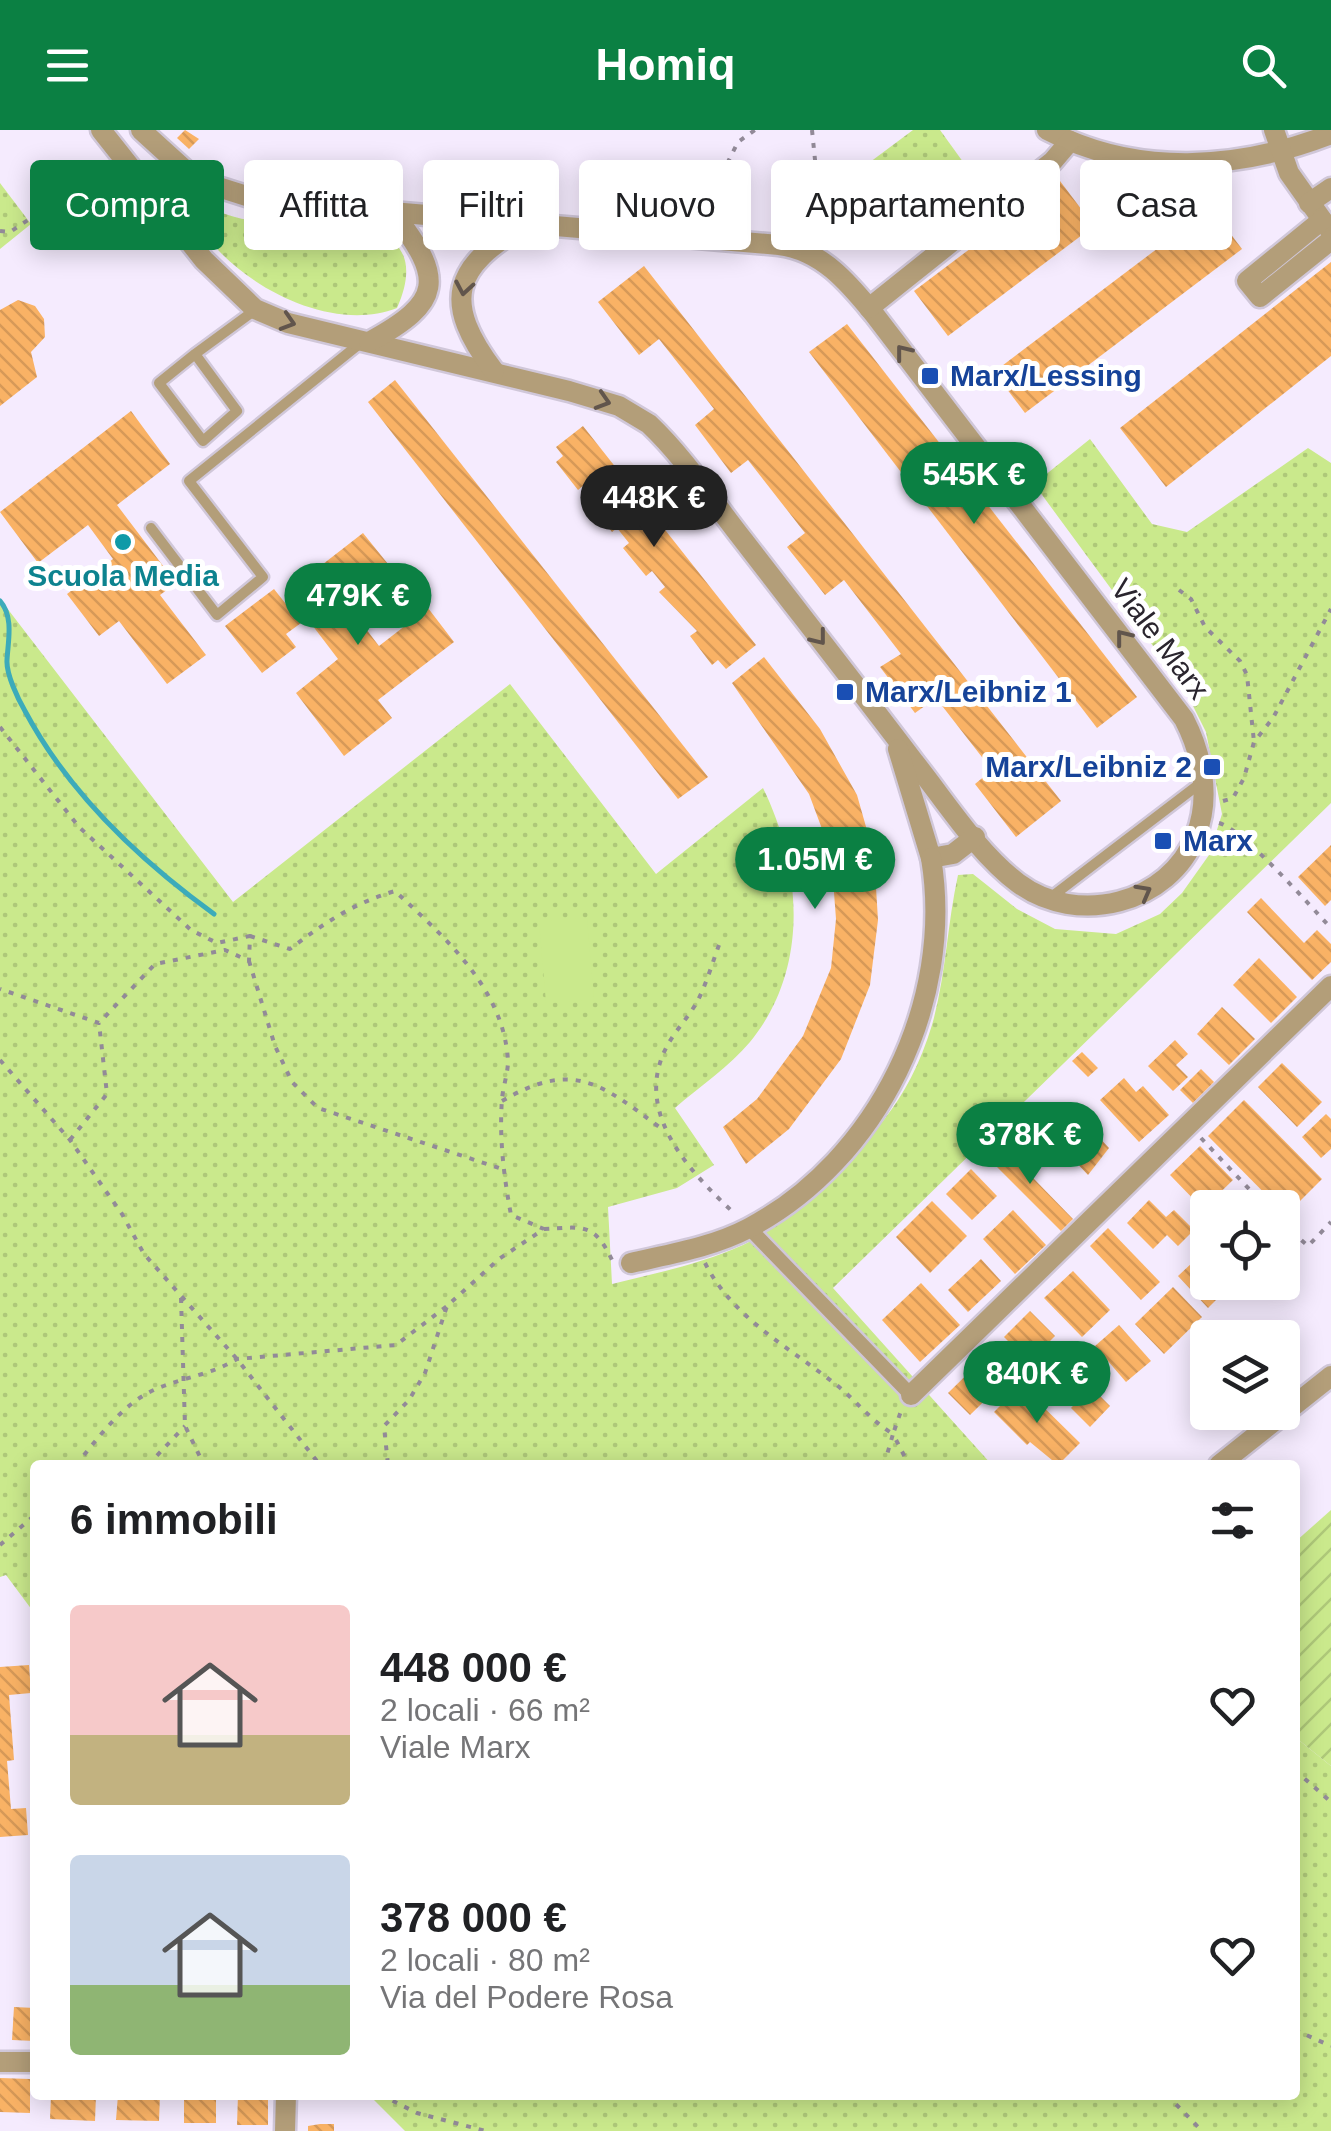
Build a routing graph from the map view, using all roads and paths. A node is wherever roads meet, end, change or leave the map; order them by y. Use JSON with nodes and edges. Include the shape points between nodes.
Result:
{"nodes":[{"id":1,"x":102,"y":130,"type":"edge"},
{"id":2,"x":141,"y":130,"type":"edge"},
{"id":3,"x":756,"y":130,"type":"edge"},
{"id":4,"x":812,"y":130,"type":"edge"},
{"id":5,"x":1046,"y":130,"type":"edge"},
{"id":6,"x":1274,"y":130,"type":"edge"},
{"id":7,"x":1331,"y":134,"type":"edge"},
{"id":8,"x":1070,"y":141,"type":"junction"},
{"id":9,"x":1282,"y":151,"type":"junction"},
{"id":10,"x":729,"y":160,"type":"edge"},
{"id":11,"x":1331,"y":188,"type":"edge"},
{"id":12,"x":244,"y":196,"type":"edge"},
{"id":13,"x":30,"y":219,"type":"edge"},
{"id":14,"x":1323,"y":224,"type":"edge"},
{"id":15,"x":403,"y":228,"type":"edge"},
{"id":16,"x":0,"y":231,"type":"edge"},
{"id":17,"x":751,"y":243,"type":"edge"},
{"id":18,"x":486,"y":250,"type":"edge"},
{"id":19,"x":818,"y":258,"type":"junction"},
{"id":20,"x":869,"y":308,"type":"junction"},
{"id":21,"x":255,"y":309,"type":"junction"},
{"id":22,"x":366,"y":342,"type":"junction"},
{"id":23,"x":196,"y":354,"type":"junction"},
{"id":24,"x":494,"y":372,"type":"junction"},
{"id":25,"x":152,"y":528,"type":"dead end"},
{"id":26,"x":1180,"y":590,"type":"dead end"},
{"id":27,"x":1331,"y":609,"type":"edge"},
{"id":28,"x":0,"y":727,"type":"edge"},
{"id":29,"x":892,"y":732,"type":"junction"},
{"id":30,"x":1254,"y":742,"type":"junction"},
{"id":31,"x":1203,"y":781,"type":"junction"},
{"id":32,"x":1203,"y":812,"type":"junction"},
{"id":33,"x":976,"y":837,"type":"junction"},
{"id":34,"x":931,"y":858,"type":"junction"},
{"id":35,"x":1050,"y":898,"type":"junction"},
{"id":36,"x":1331,"y":928,"type":"edge"},
{"id":37,"x":250,"y":936,"type":"junction"},
{"id":38,"x":719,"y":945,"type":"dead end"},
{"id":39,"x":249,"y":961,"type":"junction"},
{"id":40,"x":1331,"y":986,"type":"edge"},
{"id":41,"x":0,"y":989,"type":"edge"},
{"id":42,"x":99,"y":1023,"type":"junction"},
{"id":43,"x":0,"y":1060,"type":"edge"},
{"id":44,"x":502,"y":1102,"type":"junction"},
{"id":45,"x":1190,"y":1124,"type":"junction"},
{"id":46,"x":662,"y":1130,"type":"junction"},
{"id":47,"x":70,"y":1140,"type":"junction"},
{"id":48,"x":502,"y":1169,"type":"junction"},
{"id":49,"x":1250,"y":1190,"type":"edge"},
{"id":50,"x":1331,"y":1222,"type":"edge"},
{"id":51,"x":749,"y":1228,"type":"junction"},
{"id":52,"x":544,"y":1229,"type":"junction"},
{"id":53,"x":1300,"y":1239,"type":"edge"},
{"id":54,"x":697,"y":1247,"type":"junction"},
{"id":55,"x":631,"y":1264,"type":"joint"},
{"id":56,"x":181,"y":1298,"type":"junction"},
{"id":57,"x":447,"y":1306,"type":"junction"},
{"id":58,"x":238,"y":1359,"type":"junction"},
{"id":59,"x":1331,"y":1376,"type":"edge"},
{"id":60,"x":184,"y":1380,"type":"junction"},
{"id":61,"x":912,"y":1395,"type":"junction"},
{"id":62,"x":185,"y":1426,"type":"junction"},
{"id":63,"x":893,"y":1434,"type":"junction"},
{"id":64,"x":80,"y":1460,"type":"edge"},
{"id":65,"x":153,"y":1460,"type":"edge"},
{"id":66,"x":202,"y":1460,"type":"edge"},
{"id":67,"x":316,"y":1460,"type":"edge"},
{"id":68,"x":387,"y":1460,"type":"edge"},
{"id":69,"x":885,"y":1460,"type":"edge"},
{"id":70,"x":906,"y":1460,"type":"edge"},
{"id":71,"x":1225,"y":1460,"type":"edge"},
{"id":72,"x":30,"y":1519,"type":"edge"},
{"id":73,"x":0,"y":1545,"type":"edge"},
{"id":74,"x":1300,"y":1774,"type":"edge"},
{"id":75,"x":1331,"y":1802,"type":"edge"},
{"id":76,"x":1300,"y":2032,"type":"edge"},
{"id":77,"x":1331,"y":2046,"type":"edge"},
{"id":78,"x":0,"y":2062,"type":"edge"},
{"id":79,"x":30,"y":2062,"type":"edge"},
{"id":80,"x":286,"y":2100,"type":"edge"},
{"id":81,"x":391,"y":2100,"type":"edge"},
{"id":82,"x":1172,"y":2100,"type":"edge"},
{"id":83,"x":285,"y":2131,"type":"edge"},
{"id":84,"x":486,"y":2131,"type":"edge"},
{"id":85,"x":1202,"y":2131,"type":"edge"}],
"edges":[{"from":1,"to":21,"type":"street","name":"Viale Marx","via":[[204,260]]},
{"from":2,"to":12,"type":"street","name":"Viale Marx","via":[[182,171]]},
{"from":3,"to":10,"type":"path","via":[[738,142]]},
{"from":4,"to":19,"type":"path","via":[[823,218]]},
{"from":5,"to":8,"type":"street"},
{"from":6,"to":9,"type":"street"},
{"from":7,"to":9,"type":"street"},
{"from":8,"to":9,"type":"street","via":[[1184,165]]},
{"from":8,"to":20,"type":"street"},
{"from":9,"to":14,"type":"street"},
{"from":11,"to":14,"type":"street"},
{"from":13,"to":16,"type":"path"},
{"from":15,"to":22,"type":"street","via":[[424,258],[428,292],[416,314]]},
{"from":17,"to":19,"type":"street","name":"Viale Marx","via":[[789,246]]},
{"from":18,"to":24,"type":"street","one_way":true,"via":[[462,282],[462,316]]},
{"from":19,"to":20,"type":"street","name":"Viale Marx"},
{"from":31,"to":20,"type":"street","name":"Viale Marx","one_way":true,"via":[[1192,735],[1176,707]]},
{"from":21,"to":22,"type":"street","name":"Viale Marx","one_way":true},
{"from":21,"to":23,"type":"lane"},
{"from":22,"to":24,"type":"street","name":"Viale Marx"},
{"from":22,"to":25,"type":"lane","via":[[189,481],[263,576],[217,615]]},
{"from":23,"to":23,"type":"lane","via":[[237,411],[203,440],[158,383]]},
{"from":24,"to":29,"type":"street","name":"Viale Marx","one_way":true,"via":[[619,406],[649,424]]},
{"from":26,"to":30,"type":"path","via":[[1240,661]]},
{"from":27,"to":30,"type":"path"},
{"from":28,"to":37,"type":"path","via":[[79,827],[190,930],[216,943]]},
{"from":29,"to":33,"type":"street","name":"Viale Marx"},
{"from":29,"to":34,"type":"street"},
{"from":30,"to":32,"type":"path","via":[[1233,798]]},
{"from":31,"to":32,"type":"street","name":"Viale Marx"},
{"from":31,"to":35,"type":"lane"},
{"from":35,"to":32,"type":"street","name":"Viale Marx","one_way":true,"via":[[1092,906],[1139,896],[1179,866]]},
{"from":32,"to":36,"type":"path","via":[[1232,827]]},
{"from":33,"to":34,"type":"street","via":[[952,854]]},
{"from":33,"to":35,"type":"street","name":"Viale Marx","via":[[1016,881]]},
{"from":34,"to":51,"type":"street","via":[[932,963],[901,1064],[842,1153]]},
{"from":37,"to":39,"type":"path"},
{"from":37,"to":44,"type":"path","via":[[290,949],[346,910],[394,891],[480,977],[508,1061]]},
{"from":38,"to":46,"type":"path","via":[[697,1001],[665,1050],[658,1084]]},
{"from":39,"to":42,"type":"path","via":[[224,950],[155,964]]},
{"from":39,"to":48,"type":"path","via":[[275,1046],[292,1082],[318,1108]]},
{"from":40,"to":45,"type":"street"},
{"from":41,"to":42,"type":"path"},
{"from":42,"to":47,"type":"path","via":[[107,1094]]},
{"from":43,"to":47,"type":"path"},
{"from":44,"to":46,"type":"path","via":[[537,1081],[578,1080],[606,1088]]},
{"from":44,"to":48,"type":"path"},
{"from":45,"to":49,"type":"path"},
{"from":45,"to":61,"type":"street"},
{"from":46,"to":51,"type":"path"},
{"from":47,"to":56,"type":"path"},
{"from":48,"to":52,"type":"path","via":[[511,1215]]},
{"from":50,"to":53,"type":"path","via":[[1308,1246]]},
{"from":51,"to":54,"type":"street"},
{"from":51,"to":61,"type":"street"},
{"from":52,"to":55,"type":"path","via":[[584,1227],[601,1237],[614,1266]]},
{"from":52,"to":57,"type":"path"},
{"from":54,"to":55,"type":"street"},
{"from":54,"to":63,"type":"path","via":[[712,1278],[758,1329]]},
{"from":56,"to":58,"type":"path"},
{"from":56,"to":60,"type":"path"},
{"from":57,"to":58,"type":"path","via":[[396,1344]]},
{"from":57,"to":68,"type":"path","via":[[425,1373],[384,1426]]},
{"from":58,"to":60,"type":"path"},
{"from":58,"to":67,"type":"path"},
{"from":59,"to":71,"type":"street"},
{"from":60,"to":62,"type":"path"},
{"from":60,"to":64,"type":"path","via":[[152,1390]]},
{"from":61,"to":63,"type":"path"},
{"from":62,"to":65,"type":"path"},
{"from":62,"to":66,"type":"path"},
{"from":63,"to":69,"type":"path"},
{"from":63,"to":70,"type":"path"},
{"from":72,"to":73,"type":"path"},
{"from":74,"to":75,"type":"path"},
{"from":76,"to":77,"type":"path"},
{"from":78,"to":79,"type":"street"},
{"from":80,"to":83,"type":"street"},
{"from":81,"to":84,"type":"path"},
{"from":82,"to":85,"type":"path"}]}
